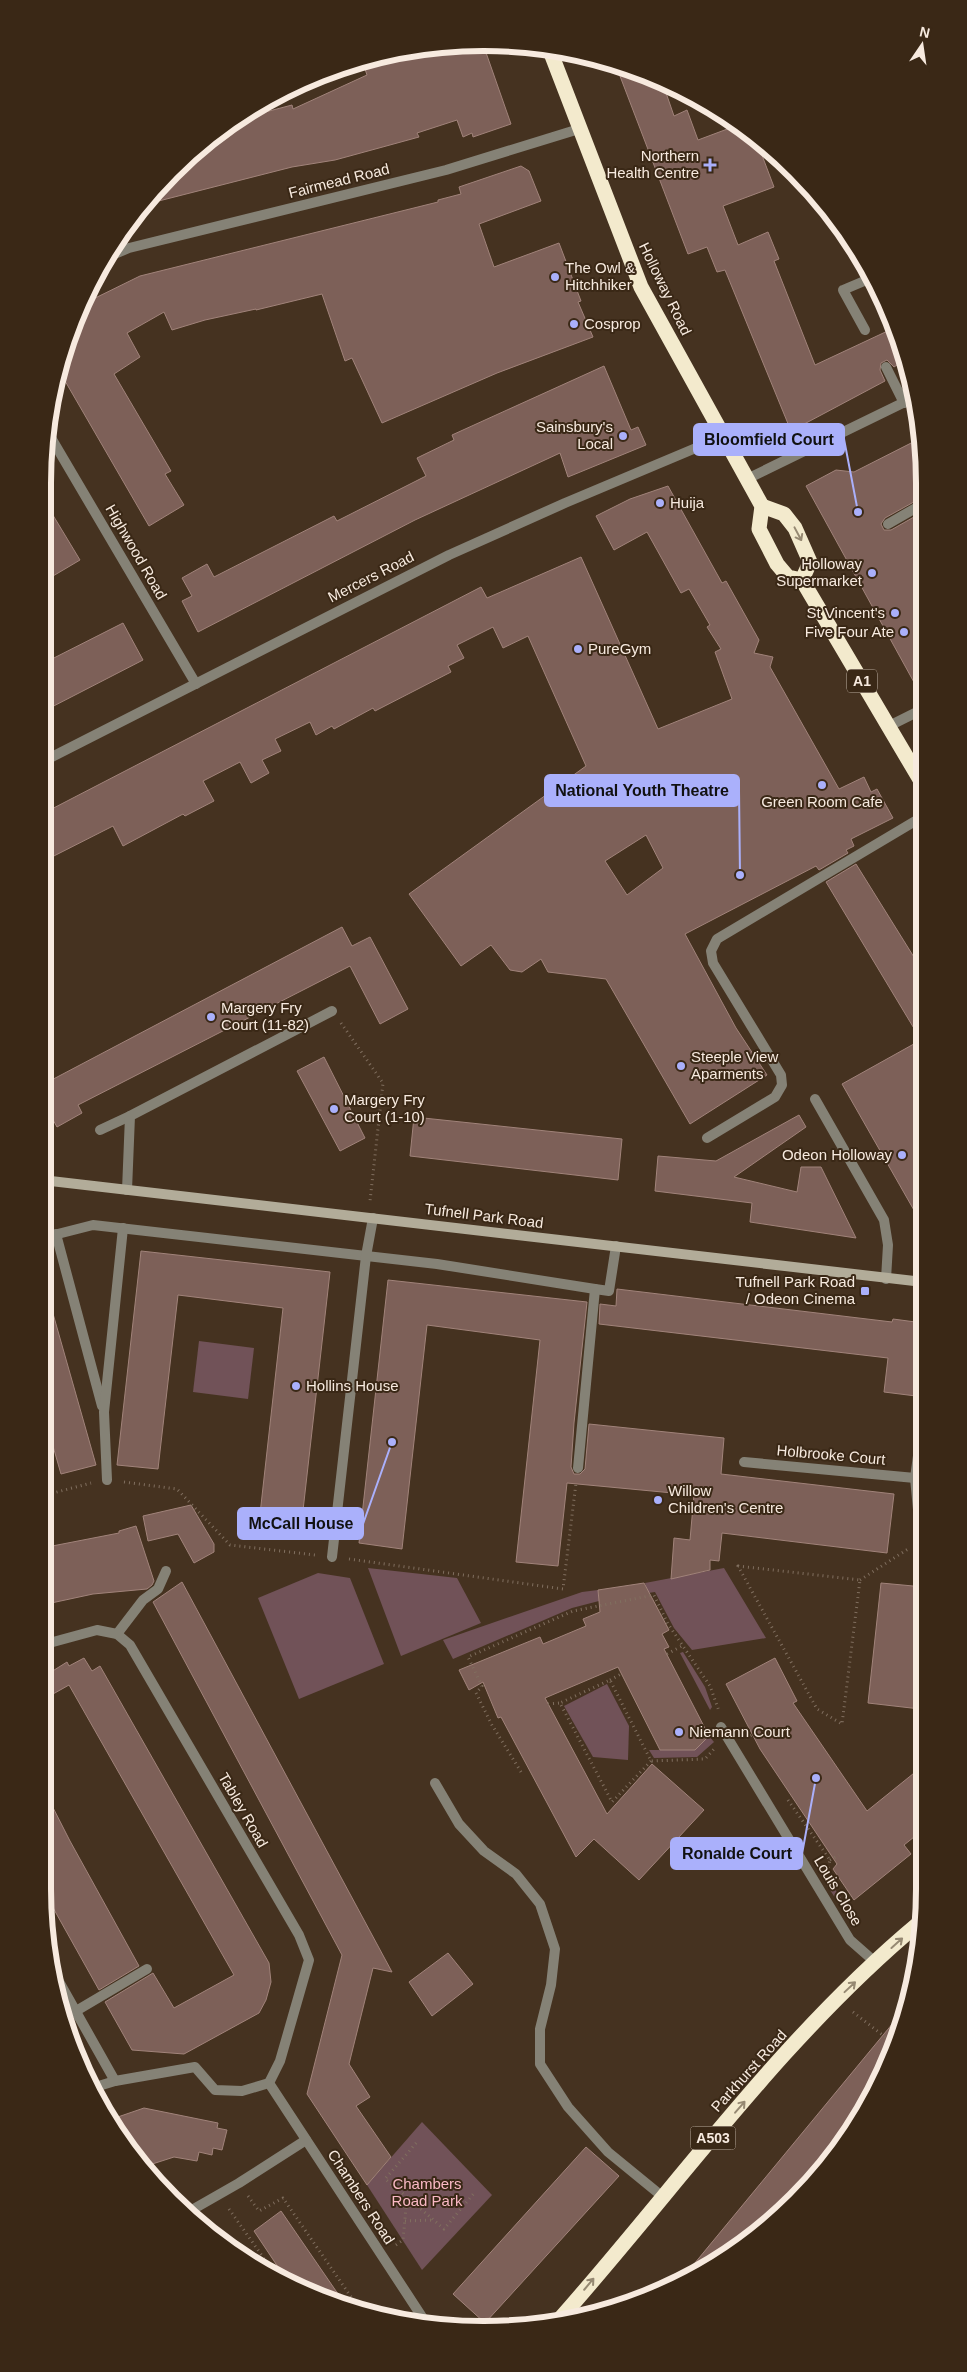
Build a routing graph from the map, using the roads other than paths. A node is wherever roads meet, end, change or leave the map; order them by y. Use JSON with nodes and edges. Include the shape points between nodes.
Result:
{"nodes":[{"id":1,"x":552,"y":57,"type":"edge"},
{"id":2,"x":579,"y":129,"type":"junction"},
{"id":3,"x":118,"y":253,"type":"edge"},
{"id":4,"x":865,"y":281,"type":"edge"},
{"id":5,"x":865,"y":330,"type":"dead end"},
{"id":6,"x":886,"y":367,"type":"dead end"},
{"id":7,"x":907,"y":398,"type":"edge"},
{"id":8,"x":907,"y":402,"type":"edge"},
{"id":9,"x":722,"y":437,"type":"junction"},
{"id":10,"x":53,"y":442,"type":"edge"},
{"id":11,"x":746,"y":479,"type":"junction"},
{"id":12,"x":762,"y":506,"type":"junction"},
{"id":13,"x":916,"y":509,"type":"edge"},
{"id":14,"x":888,"y":524,"type":"dead end"},
{"id":15,"x":802,"y":580,"type":"junction"},
{"id":16,"x":196,"y":684,"type":"junction"},
{"id":17,"x":916,"y":712,"type":"edge"},
{"id":18,"x":889,"y":726,"type":"junction"},
{"id":19,"x":51,"y":757,"type":"edge"},
{"id":20,"x":916,"y":773,"type":"edge"},
{"id":21,"x":916,"y":821,"type":"edge"},
{"id":22,"x":332,"y":1011,"type":"road end"},
{"id":23,"x":815,"y":1100,"type":"dead end"},
{"id":24,"x":130,"y":1116,"type":"junction"},
{"id":25,"x":100,"y":1130,"type":"dead end"},
{"id":26,"x":706,"y":1138,"type":"dead end"},
{"id":27,"x":51,"y":1181,"type":"edge"},
{"id":28,"x":127,"y":1190,"type":"junction"},
{"id":29,"x":370,"y":1218,"type":"junction"},
{"id":30,"x":123,"y":1228,"type":"junction"},
{"id":31,"x":56,"y":1234,"type":"junction"},
{"id":32,"x":51,"y":1235,"type":"edge"},
{"id":33,"x":616,"y":1246,"type":"junction"},
{"id":34,"x":366,"y":1256,"type":"junction"},
{"id":35,"x":886,"y":1279,"type":"junction"},
{"id":36,"x":916,"y":1281,"type":"edge"},
{"id":37,"x":595,"y":1289,"type":"junction"},
{"id":38,"x":104,"y":1412,"type":"junction"},
{"id":39,"x":744,"y":1462,"type":"dead end"},
{"id":40,"x":578,"y":1468,"type":"dead end"},
{"id":41,"x":916,"y":1471,"type":"edge"},
{"id":42,"x":915,"y":1478,"type":"junction"},
{"id":43,"x":107,"y":1480,"type":"dead end"},
{"id":44,"x":916,"y":1487,"type":"edge"},
{"id":45,"x":332,"y":1557,"type":"dead end"},
{"id":46,"x":166,"y":1571,"type":"dead end"},
{"id":47,"x":117,"y":1634,"type":"junction"},
{"id":48,"x":51,"y":1643,"type":"edge"},
{"id":49,"x":721,"y":1727,"type":"dead end"},
{"id":50,"x":435,"y":1783,"type":"dead end"},
{"id":51,"x":914,"y":1928,"type":"edge"},
{"id":52,"x":875,"y":1962,"type":"junction"},
{"id":53,"x":147,"y":1969,"type":"dead end"},
{"id":54,"x":64,"y":1990,"type":"edge"},
{"id":55,"x":76,"y":2011,"type":"junction"},
{"id":56,"x":115,"y":2081,"type":"junction"},
{"id":57,"x":269,"y":2084,"type":"junction"},
{"id":58,"x":99,"y":2086,"type":"edge"},
{"id":59,"x":306,"y":2140,"type":"junction"},
{"id":60,"x":663,"y":2197,"type":"junction"},
{"id":61,"x":194,"y":2209,"type":"edge"},
{"id":62,"x":569,"y":2312,"type":"edge"},
{"id":63,"x":421,"y":2316,"type":"edge"}],
"edges":[{"from":1,"to":2,"type":"highway","name":"Holloway Road"},
{"from":2,"to":3,"type":"street","name":"Fairmead Road","via":[[446,170]]},
{"from":2,"to":9,"type":"highway","name":"Holloway Road","via":[[641,287]]},
{"from":4,"to":5,"type":"street","via":[[843,290]]},
{"from":6,"to":7,"type":"street"},
{"from":8,"to":11,"type":"street"},
{"from":9,"to":11,"type":"highway","name":"Holloway Road"},
{"from":9,"to":16,"type":"street","name":"Mercers Road","via":[[448,555]]},
{"from":10,"to":16,"type":"street","name":"Highwood Road"},
{"from":11,"to":12,"type":"highway","name":"Holloway Road"},
{"from":12,"to":15,"type":"highway","via":[[759,529],[777,564],[788,577]]},
{"from":12,"to":15,"type":"highway","one_way":true,"via":[[782,512],[794,528],[810,562]]},
{"from":13,"to":14,"type":"street"},
{"from":15,"to":18,"type":"highway","number":"A1"},
{"from":16,"to":19,"type":"street","name":"Mercers Road"},
{"from":17,"to":18,"type":"street"},
{"from":18,"to":20,"type":"highway","number":"A1"},
{"from":21,"to":26,"type":"street","via":[[717,939],[711,952],[713,963],[781,1075],[782,1085],[775,1097]]},
{"from":22,"to":24,"type":"street"},
{"from":23,"to":35,"type":"street","via":[[884,1220],[888,1245]]},
{"from":24,"to":25,"type":"street"},
{"from":24,"to":28,"type":"street"},
{"from":27,"to":28,"type":"street","name":"Tufnell Park Road"},
{"from":28,"to":29,"type":"street","name":"Tufnell Park Road"},
{"from":29,"to":33,"type":"street","name":"Tufnell Park Road"},
{"from":29,"to":34,"type":"street"},
{"from":30,"to":31,"type":"street","via":[[93,1225]]},
{"from":30,"to":34,"type":"street"},
{"from":30,"to":38,"type":"street"},
{"from":31,"to":32,"type":"street"},
{"from":31,"to":38,"type":"street"},
{"from":33,"to":35,"type":"street","name":"Tufnell Park Road"},
{"from":33,"to":37,"type":"street","via":[[609,1291]]},
{"from":34,"to":37,"type":"street"},
{"from":34,"to":45,"type":"street"},
{"from":35,"to":36,"type":"street","name":"Tufnell Park Road"},
{"from":37,"to":40,"type":"street"},
{"from":38,"to":43,"type":"street"},
{"from":39,"to":42,"type":"street","name":"Holbrooke Court"},
{"from":41,"to":42,"type":"street"},
{"from":42,"to":44,"type":"street"},
{"from":46,"to":47,"type":"street","via":[[158,1589],[142,1600]]},
{"from":47,"to":48,"type":"street","via":[[97,1630]]},
{"from":47,"to":57,"type":"street","name":"Tabley Road","via":[[130,1645],[294,1927],[309,1960],[280,2061]]},
{"from":49,"to":52,"type":"street","name":"Louis Close","via":[[850,1940]]},
{"from":50,"to":60,"type":"street","via":[[459,1824],[484,1851],[516,1874],[540,1904],[555,1949],[551,1986],[540,2029],[540,2064],[568,2108],[608,2152]]},
{"from":52,"to":51,"type":"highway","name":"Parkhurst Road","number":"A503","one_way":true},
{"from":60,"to":52,"type":"highway","name":"Parkhurst Road","number":"A503","one_way":true,"via":[[785,2056]]},
{"from":53,"to":55,"type":"street"},
{"from":54,"to":55,"type":"street"},
{"from":55,"to":56,"type":"street"},
{"from":56,"to":57,"type":"street","via":[[196,2067],[215,2090],[242,2091]]},
{"from":56,"to":58,"type":"street"},
{"from":57,"to":59,"type":"street","name":"Chambers Road"},
{"from":59,"to":61,"type":"street"},
{"from":59,"to":63,"type":"street","name":"Chambers Road"},
{"from":62,"to":60,"type":"highway","name":"Parkhurst Road","number":"A503","one_way":true}]}
